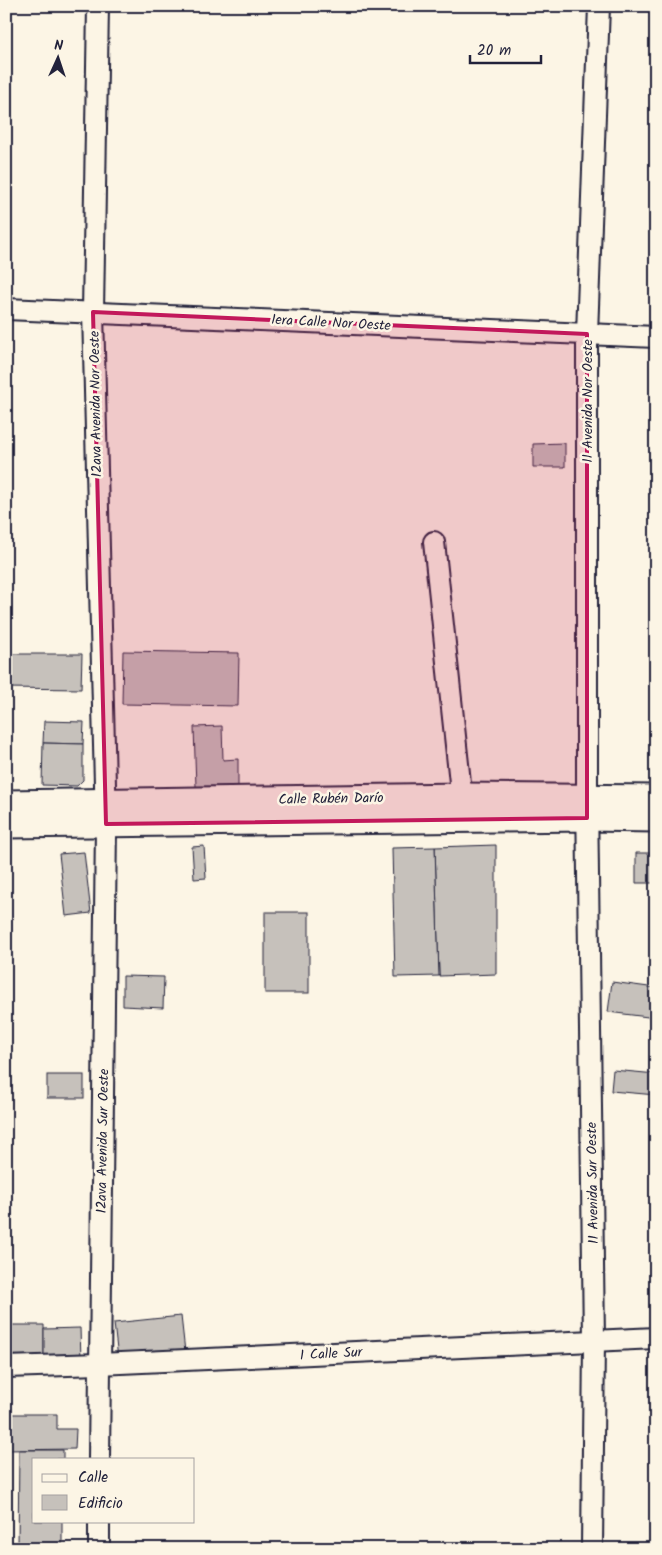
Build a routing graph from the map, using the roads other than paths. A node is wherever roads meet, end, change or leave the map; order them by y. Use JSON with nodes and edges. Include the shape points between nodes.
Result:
{"nodes":[{"id":1,"x":98,"y":6,"type":"edge"},
{"id":2,"x":599,"y":6,"type":"edge"},
{"id":3,"x":6,"y":309,"type":"edge"},
{"id":4,"x":93,"y":312,"type":"junction"},
{"id":5,"x":587,"y":334,"type":"junction"},
{"id":6,"x":656,"y":337,"type":"edge"},
{"id":7,"x":434,"y":542,"type":"dead end"},
{"id":8,"x":656,"y":798,"type":"edge"},
{"id":9,"x":6,"y":803,"type":"edge"},
{"id":10,"x":587,"y":807,"type":"junction"},
{"id":11,"x":463,"y":808,"type":"junction"},
{"id":12,"x":106,"y":813,"type":"junction"},
{"id":13,"x":656,"y":819,"type":"edge"},
{"id":14,"x":6,"y":825,"type":"edge"},
{"id":15,"x":656,"y":1338,"type":"edge"},
{"id":16,"x":594,"y":1340,"type":"junction"},
{"id":17,"x":99,"y":1364,"type":"junction"},
{"id":18,"x":6,"y":1367,"type":"edge"},
{"id":19,"x":99,"y":1458,"type":"edge"},
{"id":20,"x":99,"y":1522,"type":"edge"},
{"id":21,"x":98,"y":1549,"type":"edge"},
{"id":22,"x":592,"y":1549,"type":"edge"}],
"edges":[{"from":1,"to":4,"type":"street","name":"12ava Avenida Nor Oeste"},
{"from":2,"to":5,"type":"street","name":"11 Avenida Nor Oeste"},
{"from":3,"to":4,"type":"street","name":"1era Calle Nor Oeste"},
{"from":4,"to":5,"type":"street","name":"1era Calle Nor Oeste"},
{"from":4,"to":12,"type":"street","name":"12ava Avenida Nor Oeste"},
{"from":5,"to":6,"type":"street","name":"1era Calle Nor Oeste"},
{"from":5,"to":10,"type":"street","name":"11 Avenida Nor Oeste"},
{"from":7,"to":11,"type":"street"},
{"from":8,"to":10,"type":"street","name":"Calle Rubén Darío"},
{"from":9,"to":12,"type":"street","name":"Calle Rubén Darío"},
{"from":10,"to":11,"type":"street","name":"Calle Rubén Darío"},
{"from":10,"to":13,"type":"street","name":"Calle Rubén Darío"},
{"from":10,"to":16,"type":"street","name":"11 Avenida Sur Oeste"},
{"from":11,"to":12,"type":"street","name":"Calle Rubén Darío"},
{"from":12,"to":14,"type":"street","name":"Calle Rubén Darío"},
{"from":12,"to":17,"type":"street","name":"12ava Avenida Sur Oeste"},
{"from":15,"to":16,"type":"street","name":"1 Calle Sur"},
{"from":16,"to":17,"type":"street","name":"1 Calle Sur"},
{"from":16,"to":22,"type":"street","name":"11 Avenida Sur Oeste"},
{"from":17,"to":18,"type":"street","name":"1 Calle Sur"},
{"from":17,"to":19,"type":"street","name":"12ava Avenida Sur Oeste"},
{"from":20,"to":21,"type":"street"}]}
